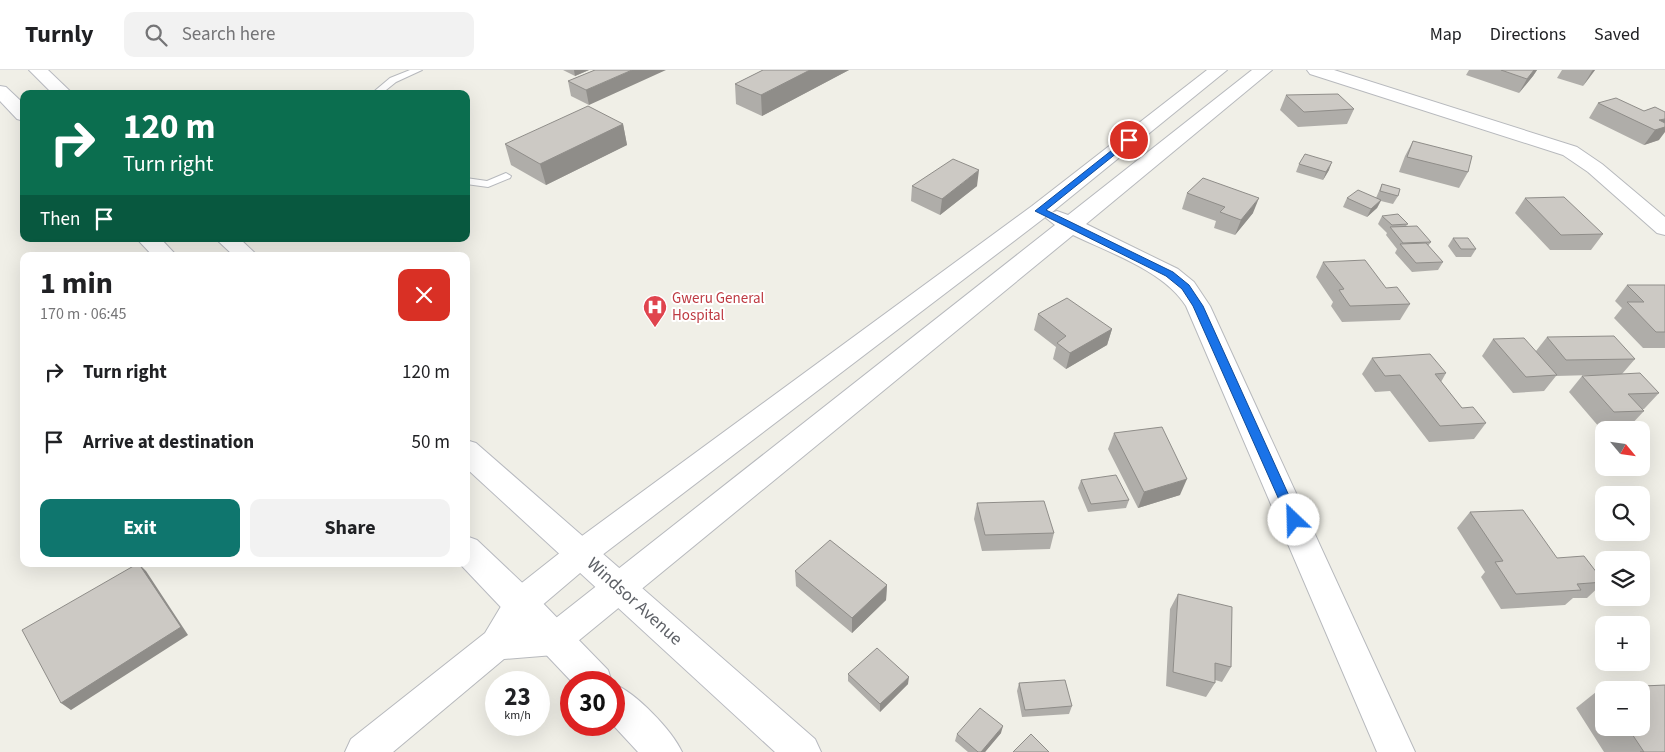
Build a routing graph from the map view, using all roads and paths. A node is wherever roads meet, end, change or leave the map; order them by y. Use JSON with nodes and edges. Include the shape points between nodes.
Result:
{"nodes":[{"id":1,"x":38,"y":70,"type":"edge"},
{"id":2,"x":418,"y":70,"type":"edge"},
{"id":3,"x":1218,"y":70,"type":"edge"},
{"id":4,"x":1263,"y":70,"type":"edge"},
{"id":5,"x":1316,"y":70,"type":"edge"},
{"id":6,"x":60,"y":90,"type":"edge"},
{"id":7,"x":380,"y":90,"type":"edge"},
{"id":8,"x":0,"y":91,"type":"edge"},
{"id":9,"x":20,"y":111,"type":"edge"},
{"id":10,"x":506,"y":176,"type":"dead end"},
{"id":11,"x":470,"y":182,"type":"edge"},
{"id":12,"x":1040,"y":211,"type":"junction"},
{"id":13,"x":1072,"y":225,"type":"junction"},
{"id":14,"x":1665,"y":228,"type":"edge"},
{"id":15,"x":151,"y":242,"type":"edge"},
{"id":16,"x":230,"y":242,"type":"edge"},
{"id":17,"x":162,"y":252,"type":"edge"},
{"id":18,"x":242,"y":252,"type":"edge"},
{"id":19,"x":470,"y":455,"type":"edge"},
{"id":20,"x":470,"y":553,"type":"edge"},
{"id":21,"x":582,"y":553,"type":"junction"},
{"id":22,"x":621,"y":588,"type":"junction"},
{"id":23,"x":521,"y":603,"type":"junction"},
{"id":24,"x":554,"y":640,"type":"junction"},
{"id":25,"x":497,"y":644,"type":"junction"},
{"id":26,"x":585,"y":671,"type":"edge"},
{"id":27,"x":625,"y":712,"type":"edge"},
{"id":28,"x":364,"y":752,"type":"edge"},
{"id":29,"x":663,"y":752,"type":"edge"},
{"id":30,"x":802,"y":752,"type":"edge"},
{"id":31,"x":1396,"y":752,"type":"edge"}],
"edges":[{"from":1,"to":6,"type":"street"},
{"from":2,"to":7,"type":"lane","via":[[393,80]]},
{"from":3,"to":12,"type":"street"},
{"from":4,"to":13,"type":"street"},
{"from":5,"to":14,"type":"street","via":[[1570,151],[1595,168]]},
{"from":8,"to":9,"type":"street"},
{"from":10,"to":11,"type":"lane","via":[[488,184]]},
{"from":12,"to":13,"type":"street"},
{"from":12,"to":21,"type":"street"},
{"from":13,"to":22,"type":"street"},
{"from":13,"to":31,"type":"street","via":[[1170,274],[1186,287],[1198,306]]},
{"from":15,"to":17,"type":"street"},
{"from":16,"to":18,"type":"street"},
{"from":19,"to":21,"type":"street","name":"Windsor Avenue"},
{"from":20,"to":23,"type":"street"},
{"from":21,"to":22,"type":"street","name":"Windsor Avenue"},
{"from":21,"to":23,"type":"street"},
{"from":22,"to":24,"type":"street"},
{"from":22,"to":30,"type":"street","name":"Windsor Avenue"},
{"from":23,"to":24,"type":"street"},
{"from":23,"to":25,"type":"street"},
{"from":24,"to":25,"type":"street"},
{"from":24,"to":26,"type":"street"},
{"from":25,"to":28,"type":"street"},
{"from":27,"to":29,"type":"street"}]}
